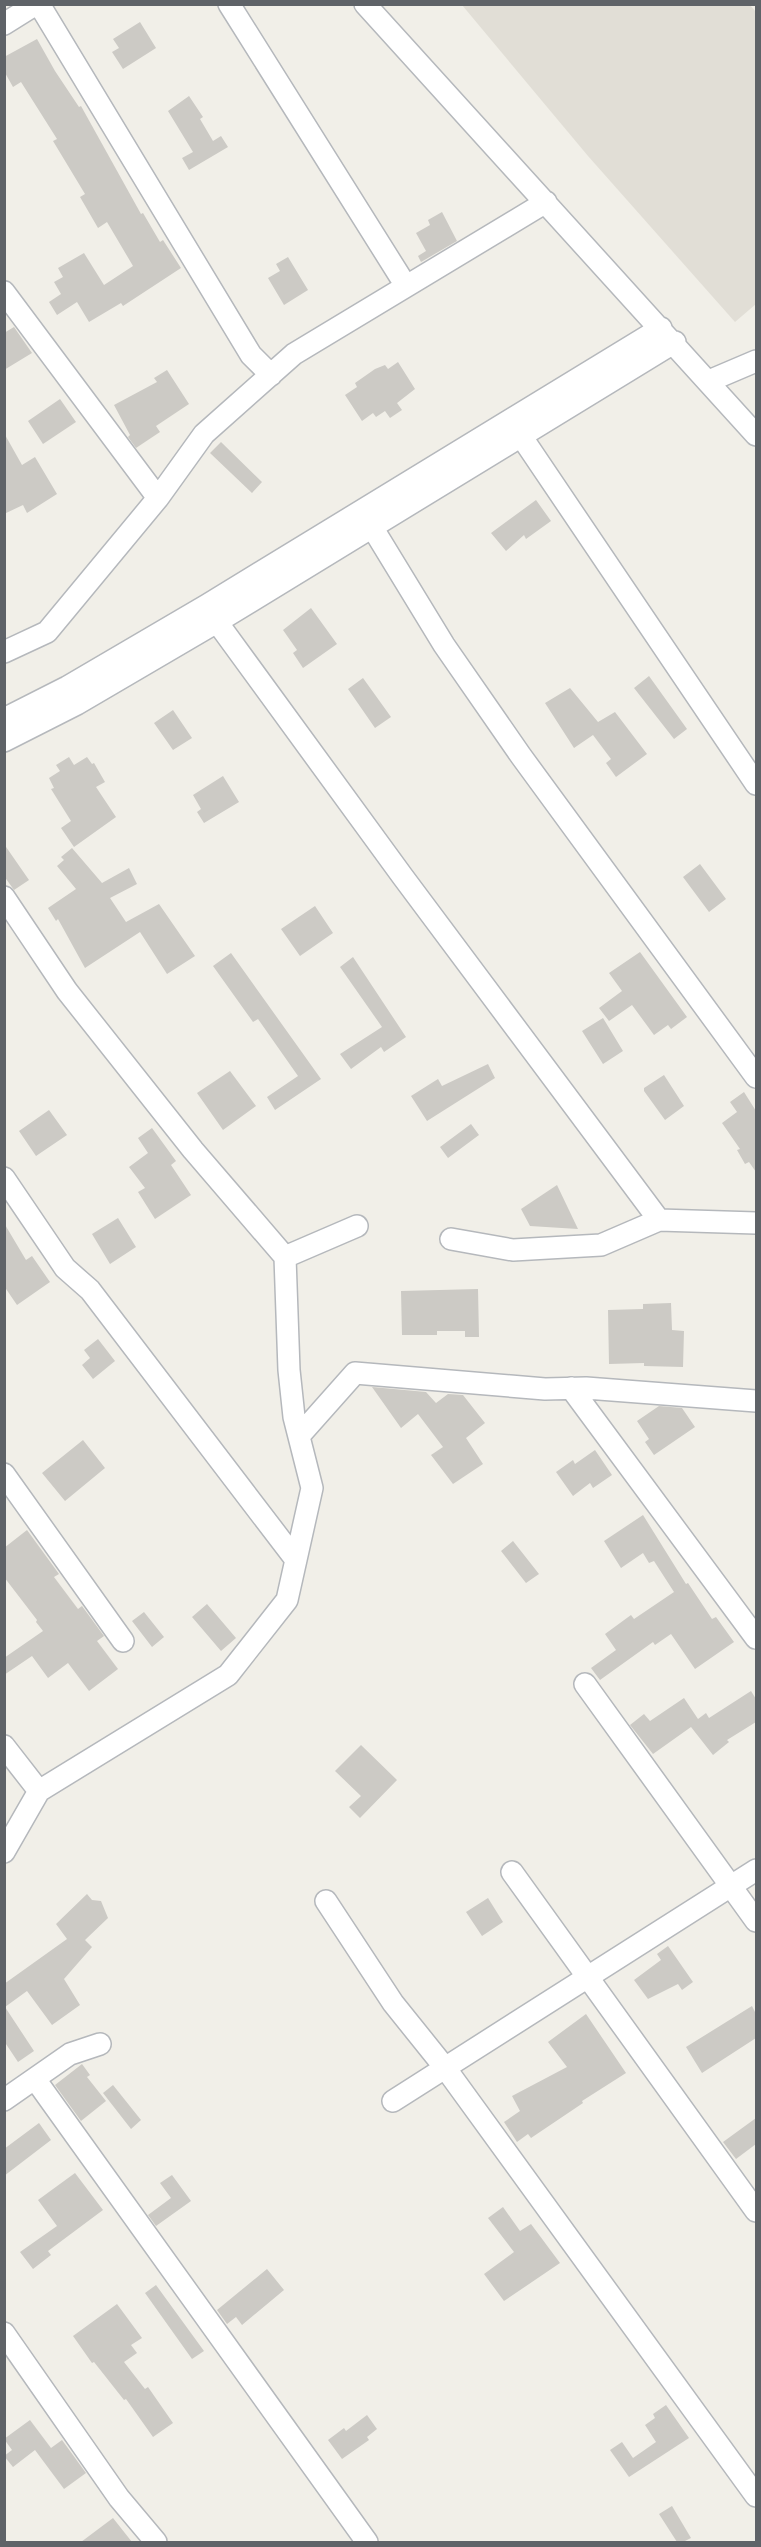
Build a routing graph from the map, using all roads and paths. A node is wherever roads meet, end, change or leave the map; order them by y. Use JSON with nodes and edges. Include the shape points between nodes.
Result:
{"nodes":[{"id":1,"x":37,"y":4,"type":"edge"},
{"id":2,"x":229,"y":4,"type":"edge"},
{"id":3,"x":365,"y":4,"type":"edge"},
{"id":4,"x":4,"y":24,"type":"edge"},
{"id":5,"x":546,"y":202,"type":"junction"},
{"id":6,"x":406,"y":286,"type":"junction"},
{"id":7,"x":4,"y":292,"type":"edge"},
{"id":8,"x":668,"y":335,"type":"junction"},
{"id":9,"x":756,"y":361,"type":"edge"},
{"id":10,"x":271,"y":375,"type":"junction"},
{"id":11,"x":709,"y":381,"type":"junction"},
{"id":12,"x":756,"y":435,"type":"edge"},
{"id":13,"x":521,"y":436,"type":"junction"},
{"id":14,"x":158,"y":498,"type":"junction"},
{"id":15,"x":372,"y":527,"type":"junction"},
{"id":16,"x":217,"y":622,"type":"junction"},
{"id":17,"x":4,"y":652,"type":"edge"},
{"id":18,"x":4,"y":718,"type":"edge"},
{"id":19,"x":4,"y":741,"type":"edge"},
{"id":20,"x":756,"y":784,"type":"edge"},
{"id":21,"x":4,"y":897,"type":"edge"},
{"id":22,"x":756,"y":1077,"type":"edge"},
{"id":23,"x":4,"y":1178,"type":"edge"},
{"id":24,"x":659,"y":1220,"type":"junction"},
{"id":25,"x":756,"y":1222,"type":"edge"},
{"id":26,"x":357,"y":1226,"type":"dead end"},
{"id":27,"x":451,"y":1239,"type":"dead end"},
{"id":28,"x":285,"y":1257,"type":"junction"},
{"id":29,"x":571,"y":1388,"type":"junction"},
{"id":30,"x":756,"y":1401,"type":"edge"},
{"id":31,"x":299,"y":1436,"type":"junction"},
{"id":32,"x":4,"y":1474,"type":"edge"},
{"id":33,"x":296,"y":1560,"type":"junction"},
{"id":34,"x":756,"y":1638,"type":"edge"},
{"id":35,"x":123,"y":1641,"type":"dead end"},
{"id":36,"x":585,"y":1684,"type":"dead end"},
{"id":37,"x":4,"y":1746,"type":"edge"},
{"id":38,"x":39,"y":1791,"type":"junction"},
{"id":39,"x":4,"y":1852,"type":"edge"},
{"id":40,"x":756,"y":1870,"type":"edge"},
{"id":41,"x":512,"y":1872,"type":"dead end"},
{"id":42,"x":731,"y":1886,"type":"junction"},
{"id":43,"x":326,"y":1901,"type":"dead end"},
{"id":44,"x":756,"y":1922,"type":"edge"},
{"id":45,"x":588,"y":1977,"type":"junction"},
{"id":46,"x":100,"y":2044,"type":"dead end"},
{"id":47,"x":446,"y":2069,"type":"junction"},
{"id":48,"x":35,"y":2079,"type":"junction"},
{"id":49,"x":4,"y":2100,"type":"edge"},
{"id":50,"x":393,"y":2101,"type":"dead end"},
{"id":51,"x":756,"y":2211,"type":"edge"},
{"id":52,"x":4,"y":2333,"type":"edge"},
{"id":53,"x":756,"y":2496,"type":"edge"},
{"id":54,"x":156,"y":2542,"type":"edge"},
{"id":55,"x":367,"y":2542,"type":"edge"}],
"edges":[{"from":1,"to":4,"type":"street"},
{"from":1,"to":10,"type":"street","via":[[251,355]]},
{"from":2,"to":6,"type":"street"},
{"from":3,"to":5,"type":"street"},
{"from":5,"to":6,"type":"street"},
{"from":5,"to":8,"type":"street"},
{"from":6,"to":10,"type":"street","via":[[294,354]]},
{"from":7,"to":14,"type":"street"},
{"from":8,"to":11,"type":"street"},
{"from":8,"to":13,"type":"street"},
{"from":8,"to":18,"type":"street","via":[[67,687]]},
{"from":9,"to":11,"type":"street"},
{"from":10,"to":14,"type":"street","via":[[204,434]]},
{"from":11,"to":12,"type":"street"},
{"from":13,"to":15,"type":"street"},
{"from":13,"to":20,"type":"street"},
{"from":14,"to":17,"type":"street","via":[[47,632]]},
{"from":15,"to":16,"type":"street"},
{"from":15,"to":22,"type":"street","via":[[444,645],[514,747]]},
{"from":16,"to":19,"type":"street","via":[[77,704]]},
{"from":16,"to":24,"type":"street"},
{"from":21,"to":28,"type":"street","via":[[67,991],[192,1150]]},
{"from":23,"to":33,"type":"street","via":[[65,1268],[90,1290]]},
{"from":24,"to":25,"type":"street"},
{"from":24,"to":27,"type":"street","via":[[602,1245],[513,1250]]},
{"from":26,"to":28,"type":"street"},
{"from":28,"to":31,"type":"street","via":[[289,1371]]},
{"from":29,"to":30,"type":"street"},
{"from":29,"to":31,"type":"street","via":[[355,1373]]},
{"from":29,"to":34,"type":"street"},
{"from":31,"to":33,"type":"street","via":[[312,1488]]},
{"from":32,"to":35,"type":"street"},
{"from":33,"to":38,"type":"street","via":[[287,1600],[228,1675]]},
{"from":36,"to":42,"type":"street"},
{"from":37,"to":38,"type":"street"},
{"from":38,"to":39,"type":"street"},
{"from":40,"to":42,"type":"street"},
{"from":41,"to":45,"type":"street"},
{"from":42,"to":44,"type":"street"},
{"from":42,"to":45,"type":"street"},
{"from":43,"to":47,"type":"street","via":[[393,2003]]},
{"from":45,"to":47,"type":"street"},
{"from":45,"to":51,"type":"street"},
{"from":46,"to":48,"type":"street","via":[[70,2054]]},
{"from":47,"to":50,"type":"street"},
{"from":47,"to":53,"type":"street"},
{"from":48,"to":49,"type":"street"},
{"from":48,"to":55,"type":"street"},
{"from":52,"to":54,"type":"street","via":[[119,2498]]}]}
